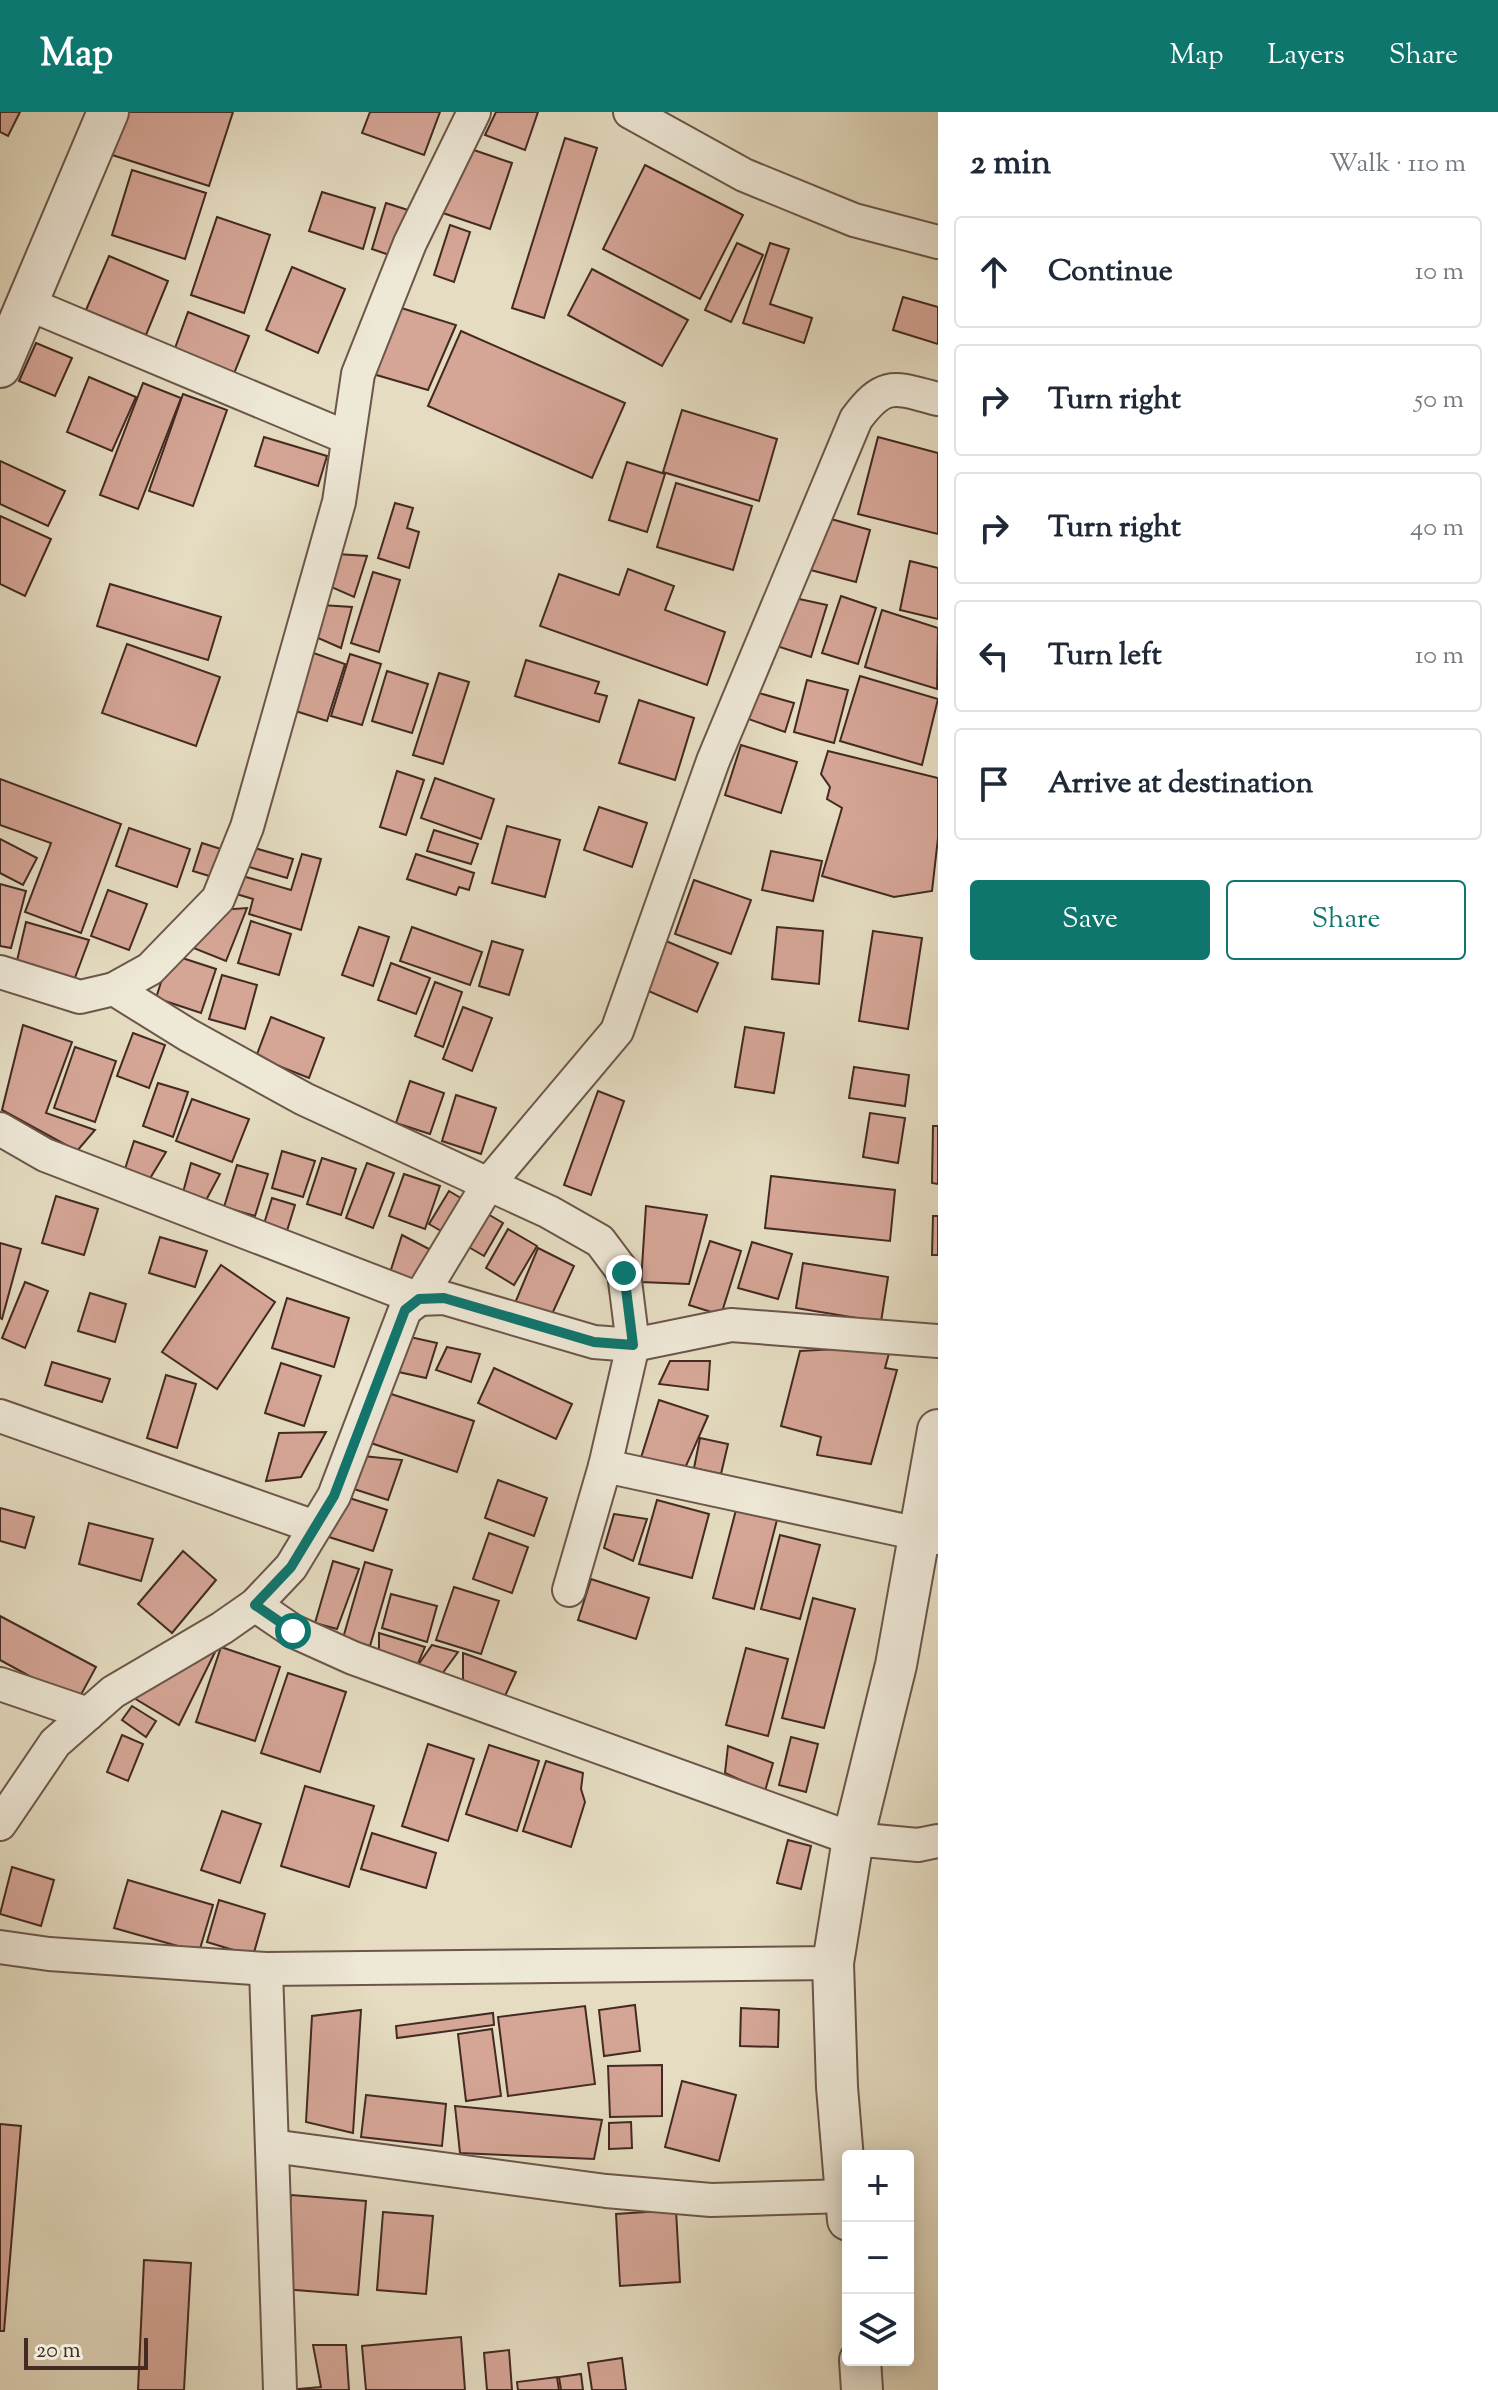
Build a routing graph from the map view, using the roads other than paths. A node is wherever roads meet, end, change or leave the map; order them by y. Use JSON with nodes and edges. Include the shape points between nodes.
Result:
{"nodes":[{"id":1,"x":108,"y":112,"type":"edge"},
{"id":2,"x":474,"y":112,"type":"edge"},
{"id":3,"x":630,"y":112,"type":"edge"},
{"id":4,"x":938,"y":242,"type":"edge"},
{"id":5,"x":26,"y":303,"type":"junction"},
{"id":6,"x":4,"y":349,"type":"edge"},
{"id":7,"x":938,"y":399,"type":"edge"},
{"id":8,"x":348,"y":438,"type":"junction"},
{"id":9,"x":0,"y":972,"type":"edge"},
{"id":10,"x":114,"y":989,"type":"junction"},
{"id":11,"x":0,"y":1129,"type":"edge"},
{"id":12,"x":489,"y":1183,"type":"junction"},
{"id":13,"x":419,"y":1299,"type":"junction"},
{"id":14,"x":938,"y":1341,"type":"edge"},
{"id":15,"x":633,"y":1345,"type":"junction"},
{"id":16,"x":0,"y":1416,"type":"edge"},
{"id":17,"x":938,"y":1430,"type":"edge"},
{"id":18,"x":605,"y":1466,"type":"junction"},
{"id":19,"x":315,"y":1527,"type":"junction"},
{"id":20,"x":929,"y":1535,"type":"edge"},
{"id":21,"x":569,"y":1590,"type":"dead end"},
{"id":22,"x":255,"y":1605,"type":"junction"},
{"id":23,"x":0,"y":1684,"type":"edge"},
{"id":24,"x":88,"y":1714,"type":"junction"},
{"id":25,"x":0,"y":1824,"type":"edge"},
{"id":26,"x":853,"y":1839,"type":"junction"},
{"id":27,"x":938,"y":1841,"type":"edge"},
{"id":28,"x":0,"y":1947,"type":"edge"},
{"id":29,"x":833,"y":1963,"type":"junction"},
{"id":30,"x":266,"y":1969,"type":"junction"},
{"id":31,"x":272,"y":2146,"type":"junction"},
{"id":32,"x":844,"y":2150,"type":"edge"},
{"id":33,"x":842,"y":2208,"type":"edge"},
{"id":34,"x":860,"y":2366,"type":"edge"},
{"id":35,"x":280,"y":2390,"type":"edge"},
{"id":36,"x":862,"y":2390,"type":"edge"}],
"edges":[{"from":1,"to":5,"type":"street"},
{"from":2,"to":8,"type":"street","via":[[410,243],[364,360]]},
{"from":3,"to":4,"type":"street","via":[[744,175],[854,220]]},
{"from":5,"to":6,"type":"street"},
{"from":5,"to":8,"type":"street"},
{"from":7,"to":12,"type":"street","via":[[898,389],[874,395],[856,419],[713,761],[617,1031]]},
{"from":8,"to":10,"type":"street","via":[[339,502],[247,827],[218,899],[150,969]]},
{"from":9,"to":10,"type":"street","via":[[80,997]]},
{"from":10,"to":12,"type":"street","via":[[304,1099]]},
{"from":11,"to":13,"type":"street","via":[[45,1155]]},
{"from":12,"to":13,"type":"street"},
{"from":12,"to":15,"type":"street","via":[[600,1241],[624,1273]]},
{"from":13,"to":15,"type":"street","via":[[444,1298],[594,1342]]},
{"from":13,"to":19,"type":"street","via":[[405,1310],[334,1496]]},
{"from":14,"to":15,"type":"street","via":[[731,1325]]},
{"from":15,"to":18,"type":"street"},
{"from":16,"to":19,"type":"street"},
{"from":17,"to":20,"type":"street"},
{"from":18,"to":20,"type":"street"},
{"from":18,"to":21,"type":"street"},
{"from":19,"to":22,"type":"street","via":[[291,1567]]},
{"from":20,"to":26,"type":"street"},
{"from":22,"to":24,"type":"street","via":[[113,1692]]},
{"from":22,"to":26,"type":"street","via":[[293,1631],[353,1658]]},
{"from":23,"to":24,"type":"street"},
{"from":24,"to":25,"type":"street","via":[[55,1743]]},
{"from":26,"to":27,"type":"street","via":[[918,1845]]},
{"from":26,"to":29,"type":"street"},
{"from":28,"to":30,"type":"street"},
{"from":29,"to":30,"type":"street"},
{"from":29,"to":32,"type":"street"},
{"from":30,"to":31,"type":"street"},
{"from":31,"to":33,"type":"street","via":[[621,2193]]},
{"from":31,"to":35,"type":"street"},
{"from":34,"to":36,"type":"street"}]}
